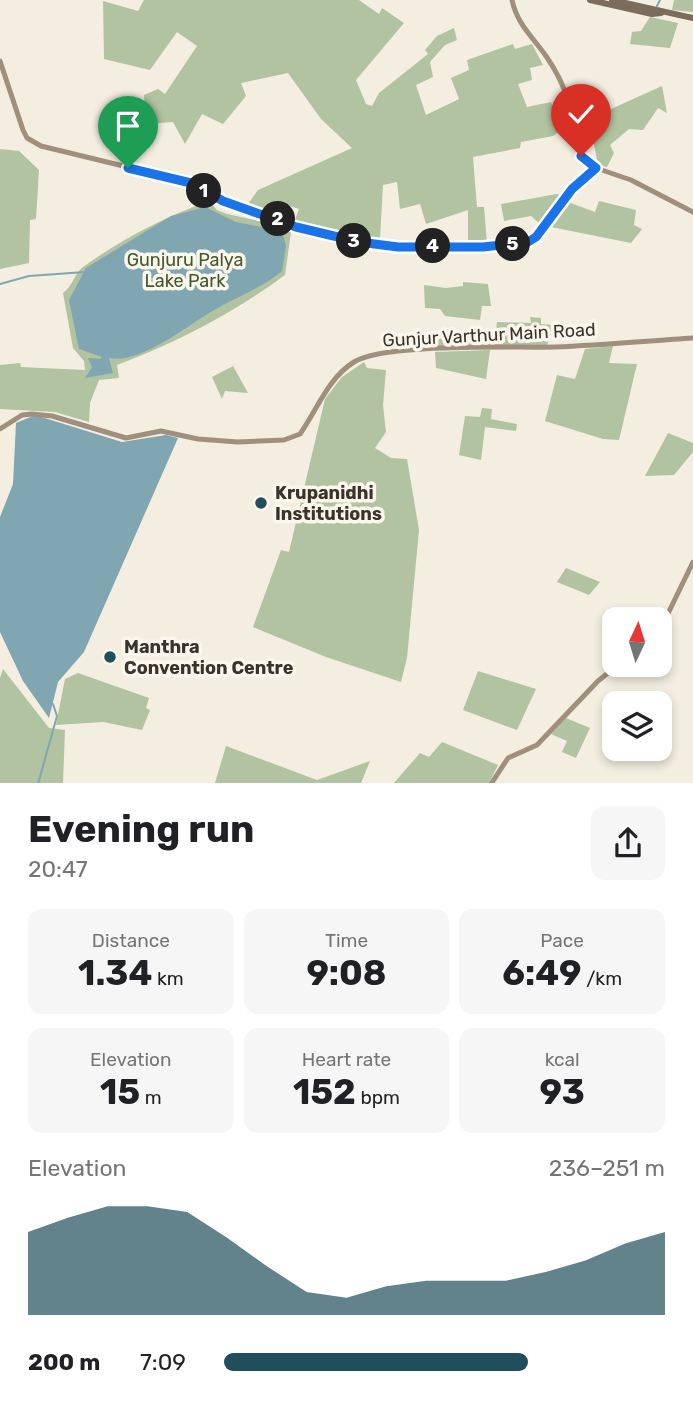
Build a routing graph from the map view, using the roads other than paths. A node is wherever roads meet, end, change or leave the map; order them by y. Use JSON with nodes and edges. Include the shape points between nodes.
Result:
{"nodes":[{"id":1,"x":512,"y":0,"type":"edge"},
{"id":2,"x":590,"y":0,"type":"edge"},
{"id":3,"x":612,"y":0,"type":"edge"},
{"id":4,"x":666,"y":12,"type":"junction"},
{"id":5,"x":693,"y":18,"type":"edge"},
{"id":6,"x":0,"y":61,"type":"edge"},
{"id":7,"x":596,"y":168,"type":"junction"},
{"id":8,"x":693,"y":212,"type":"edge"},
{"id":9,"x":693,"y":338,"type":"edge"},
{"id":10,"x":3,"y":428,"type":"edge"},
{"id":11,"x":693,"y":562,"type":"edge"},
{"id":12,"x":671,"y":607,"type":"edge"},
{"id":13,"x":603,"y":677,"type":"edge"},
{"id":14,"x":491,"y":783,"type":"edge"}],
"edges":[{"from":1,"to":7,"type":"street","via":[[520,23],[559,79],[578,131],[580,154]]},
{"from":2,"to":4,"type":"main road","via":[[652,14]]},
{"from":3,"to":4,"type":"main road"},
{"from":4,"to":5,"type":"main road"},
{"from":6,"to":7,"type":"street","via":[[26,136],[45,148],[188,182],[226,203],[296,227],[367,244],[483,247],[528,242]]},
{"from":7,"to":8,"type":"street","via":[[631,180]]},
{"from":9,"to":10,"type":"street","name":"Gunjur Varthur Main Road","via":[[373,355],[342,372],[326,389],[300,434],[284,440],[238,442],[161,431],[126,438],[52,416],[22,415]]},
{"from":11,"to":12,"type":"street"},
{"from":13,"to":14,"type":"street","via":[[537,745],[508,758]]}]}
